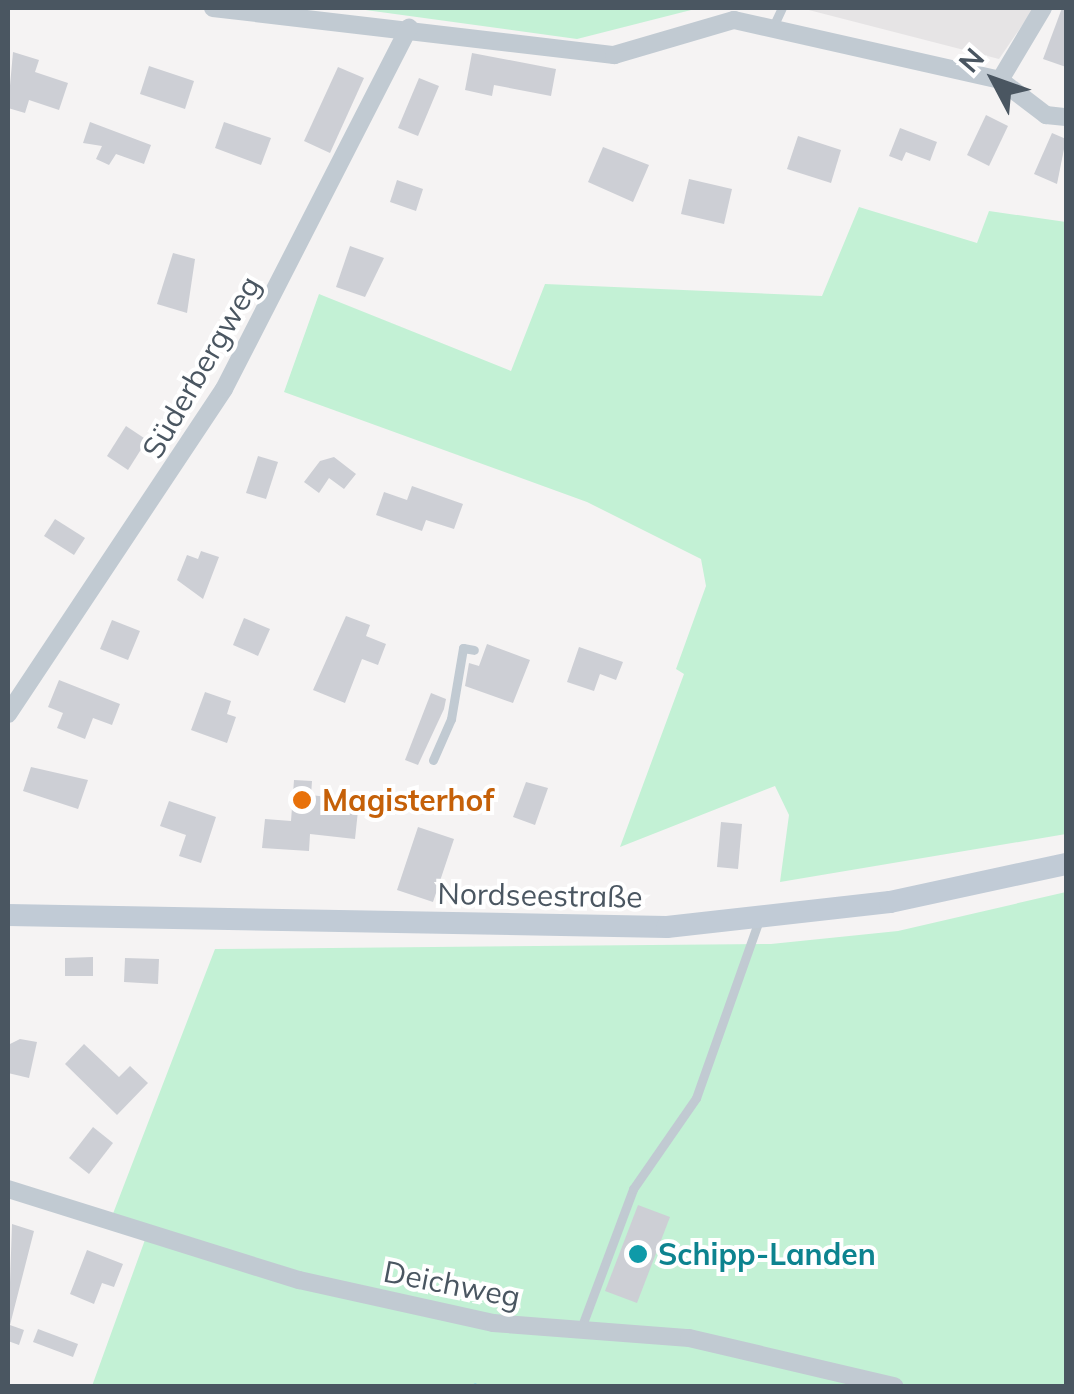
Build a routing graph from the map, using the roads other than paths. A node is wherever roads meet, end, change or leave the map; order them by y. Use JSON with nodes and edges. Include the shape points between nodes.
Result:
{"nodes":[{"id":1,"x":214,"y":8,"type":"edge"},
{"id":2,"x":782,"y":8,"type":"edge"},
{"id":3,"x":1042,"y":8,"type":"edge"},
{"id":4,"x":408,"y":28,"type":"junction"},
{"id":5,"x":772,"y":29,"type":"junction"},
{"id":6,"x":1000,"y":80,"type":"junction"},
{"id":7,"x":1066,"y":117,"type":"edge"},
{"id":8,"x":474,"y":650,"type":"dead end"},
{"id":9,"x":8,"y":714,"type":"edge"},
{"id":10,"x":433,"y":760,"type":"dead end"},
{"id":11,"x":1066,"y":864,"type":"edge"},
{"id":12,"x":8,"y":915,"type":"edge"},
{"id":13,"x":758,"y":920,"type":"junction"},
{"id":14,"x":8,"y":1189,"type":"edge"},
{"id":15,"x":579,"y":1333,"type":"junction"},
{"id":16,"x":894,"y":1386,"type":"edge"}],
"edges":[{"from":1,"to":4,"type":"street"},
{"from":2,"to":5,"type":"lane"},
{"from":3,"to":6,"type":"street"},
{"from":4,"to":5,"type":"street","via":[[614,55],[734,20]]},
{"from":4,"to":9,"type":"street","name":"Süderbergweg","via":[[224,389]]},
{"from":5,"to":6,"type":"street"},
{"from":6,"to":7,"type":"street","via":[[1046,115]]},
{"from":8,"to":10,"type":"lane","via":[[463,648],[450,718]]},
{"from":11,"to":13,"type":"main road","name":"Nordseestraße","via":[[950,892]]},
{"from":12,"to":13,"type":"main road","name":"Nordseestraße","via":[[569,928]]},
{"from":13,"to":15,"type":"lane","via":[[702,1084],[633,1189]]},
{"from":14,"to":15,"type":"street","name":"Deichweg","via":[[299,1280]]},
{"from":15,"to":16,"type":"street","name":"Deichweg","via":[[689,1338]]}]}
